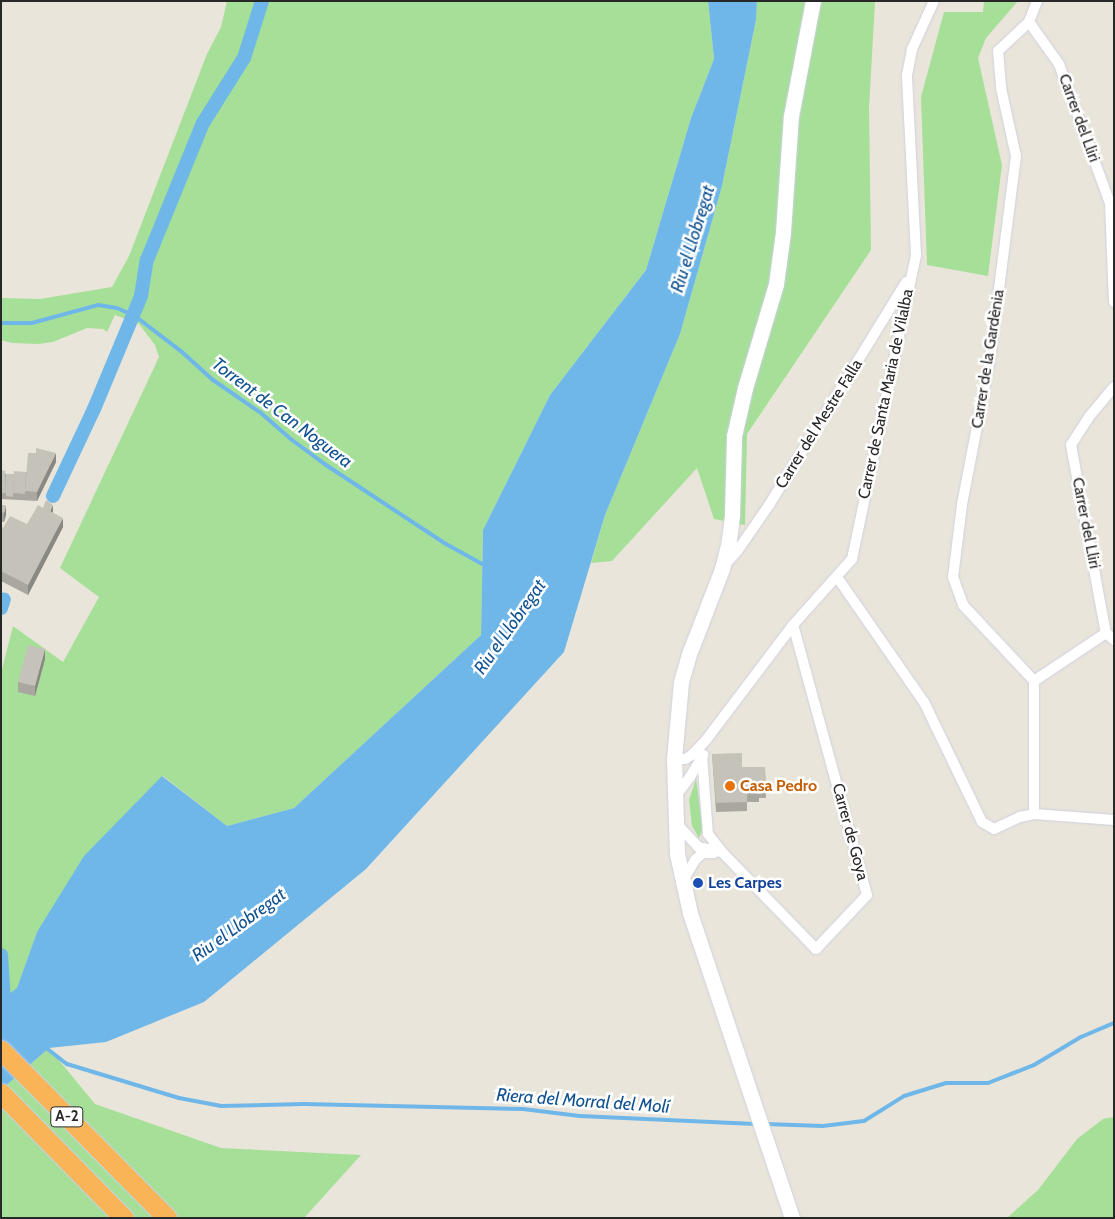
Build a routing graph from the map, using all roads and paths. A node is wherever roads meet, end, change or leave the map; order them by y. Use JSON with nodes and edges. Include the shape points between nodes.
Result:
{"nodes":[{"id":1,"x":813,"y":1,"type":"edge"},
{"id":2,"x":934,"y":1,"type":"edge"},
{"id":3,"x":1037,"y":1,"type":"edge"},
{"id":4,"x":1029,"y":22,"type":"junction"},
{"id":5,"x":910,"y":275,"type":"junction"},
{"id":6,"x":1114,"y":302,"type":"edge"},
{"id":7,"x":1114,"y":387,"type":"edge"},
{"id":8,"x":722,"y":569,"type":"junction"},
{"id":9,"x":837,"y":578,"type":"junction"},
{"id":10,"x":793,"y":625,"type":"junction"},
{"id":11,"x":1110,"y":636,"type":"edge"},
{"id":12,"x":1034,"y":681,"type":"junction"},
{"id":13,"x":706,"y":740,"type":"junction"},
{"id":14,"x":702,"y":755,"type":"junction"},
{"id":15,"x":674,"y":759,"type":"junction"},
{"id":16,"x":674,"y":798,"type":"junction"},
{"id":17,"x":1034,"y":814,"type":"junction"},
{"id":18,"x":1114,"y":820,"type":"edge"},
{"id":19,"x":675,"y":822,"type":"junction"},
{"id":20,"x":722,"y":852,"type":"junction"},
{"id":21,"x":682,"y":882,"type":"junction"},
{"id":22,"x":1,"y":1050,"type":"edge"},
{"id":23,"x":1,"y":1093,"type":"edge"},
{"id":24,"x":124,"y":1218,"type":"edge"},
{"id":25,"x":167,"y":1218,"type":"edge"},
{"id":26,"x":792,"y":1218,"type":"edge"}],
"edges":[{"from":1,"to":8,"type":"street","via":[[791,116],[776,284],[734,436],[732,514]]},
{"from":2,"to":5,"type":"street","name":"Carrer de Santa Maria de Vilalba","via":[[912,49],[908,75],[916,233],[916,255]]},
{"from":3,"to":4,"type":"street"},
{"from":4,"to":6,"type":"street","name":"Carrer del Lliri","via":[[1059,64],[1110,203]]},
{"from":4,"to":12,"type":"street","name":"Carrer de la Gardènia","via":[[998,51],[1001,88],[1016,156],[990,359],[962,505],[953,577],[963,605]]},
{"from":5,"to":8,"type":"street","name":"Carrer del Mestre Falla","via":[[769,505]]},
{"from":5,"to":9,"type":"street","name":"Carrer de Santa Maria de Vilalba","via":[[852,559]]},
{"from":7,"to":11,"type":"street","name":"Carrer del Lliri","via":[[1071,445]]},
{"from":8,"to":15,"type":"street","via":[[681,682]]},
{"from":9,"to":10,"type":"street","name":"Carrer de Santa Maria de Vilalba"},
{"from":9,"to":17,"type":"street","via":[[924,702],[982,822],[994,829]]},
{"from":10,"to":13,"type":"street","name":"Carrer de Santa Maria de Vilalba"},
{"from":10,"to":20,"type":"street","name":"Carrer de Goya","via":[[868,895],[816,949]]},
{"from":11,"to":12,"type":"street"},
{"from":12,"to":17,"type":"street"},
{"from":13,"to":14,"type":"street","name":"Carrer de Santa Maria de Vilalba"},
{"from":13,"to":15,"type":"street","name":"Carrer de Santa Maria de Vilalba","via":[[692,755]]},
{"from":14,"to":16,"type":"street","name":"Carrer de Santa Maria de Vilalba"},
{"from":14,"to":20,"type":"street","name":"Carrer de Goya","via":[[708,834]]},
{"from":15,"to":16,"type":"street"},
{"from":16,"to":19,"type":"street"},
{"from":17,"to":18,"type":"street"},
{"from":19,"to":20,"type":"street","via":[[698,847]]},
{"from":19,"to":21,"type":"street"},
{"from":20,"to":21,"type":"street","via":[[703,853]]},
{"from":21,"to":26,"type":"street"},
{"from":22,"to":25,"type":"highway","number":"A-2"},
{"from":23,"to":24,"type":"highway","number":"A-2"}]}
